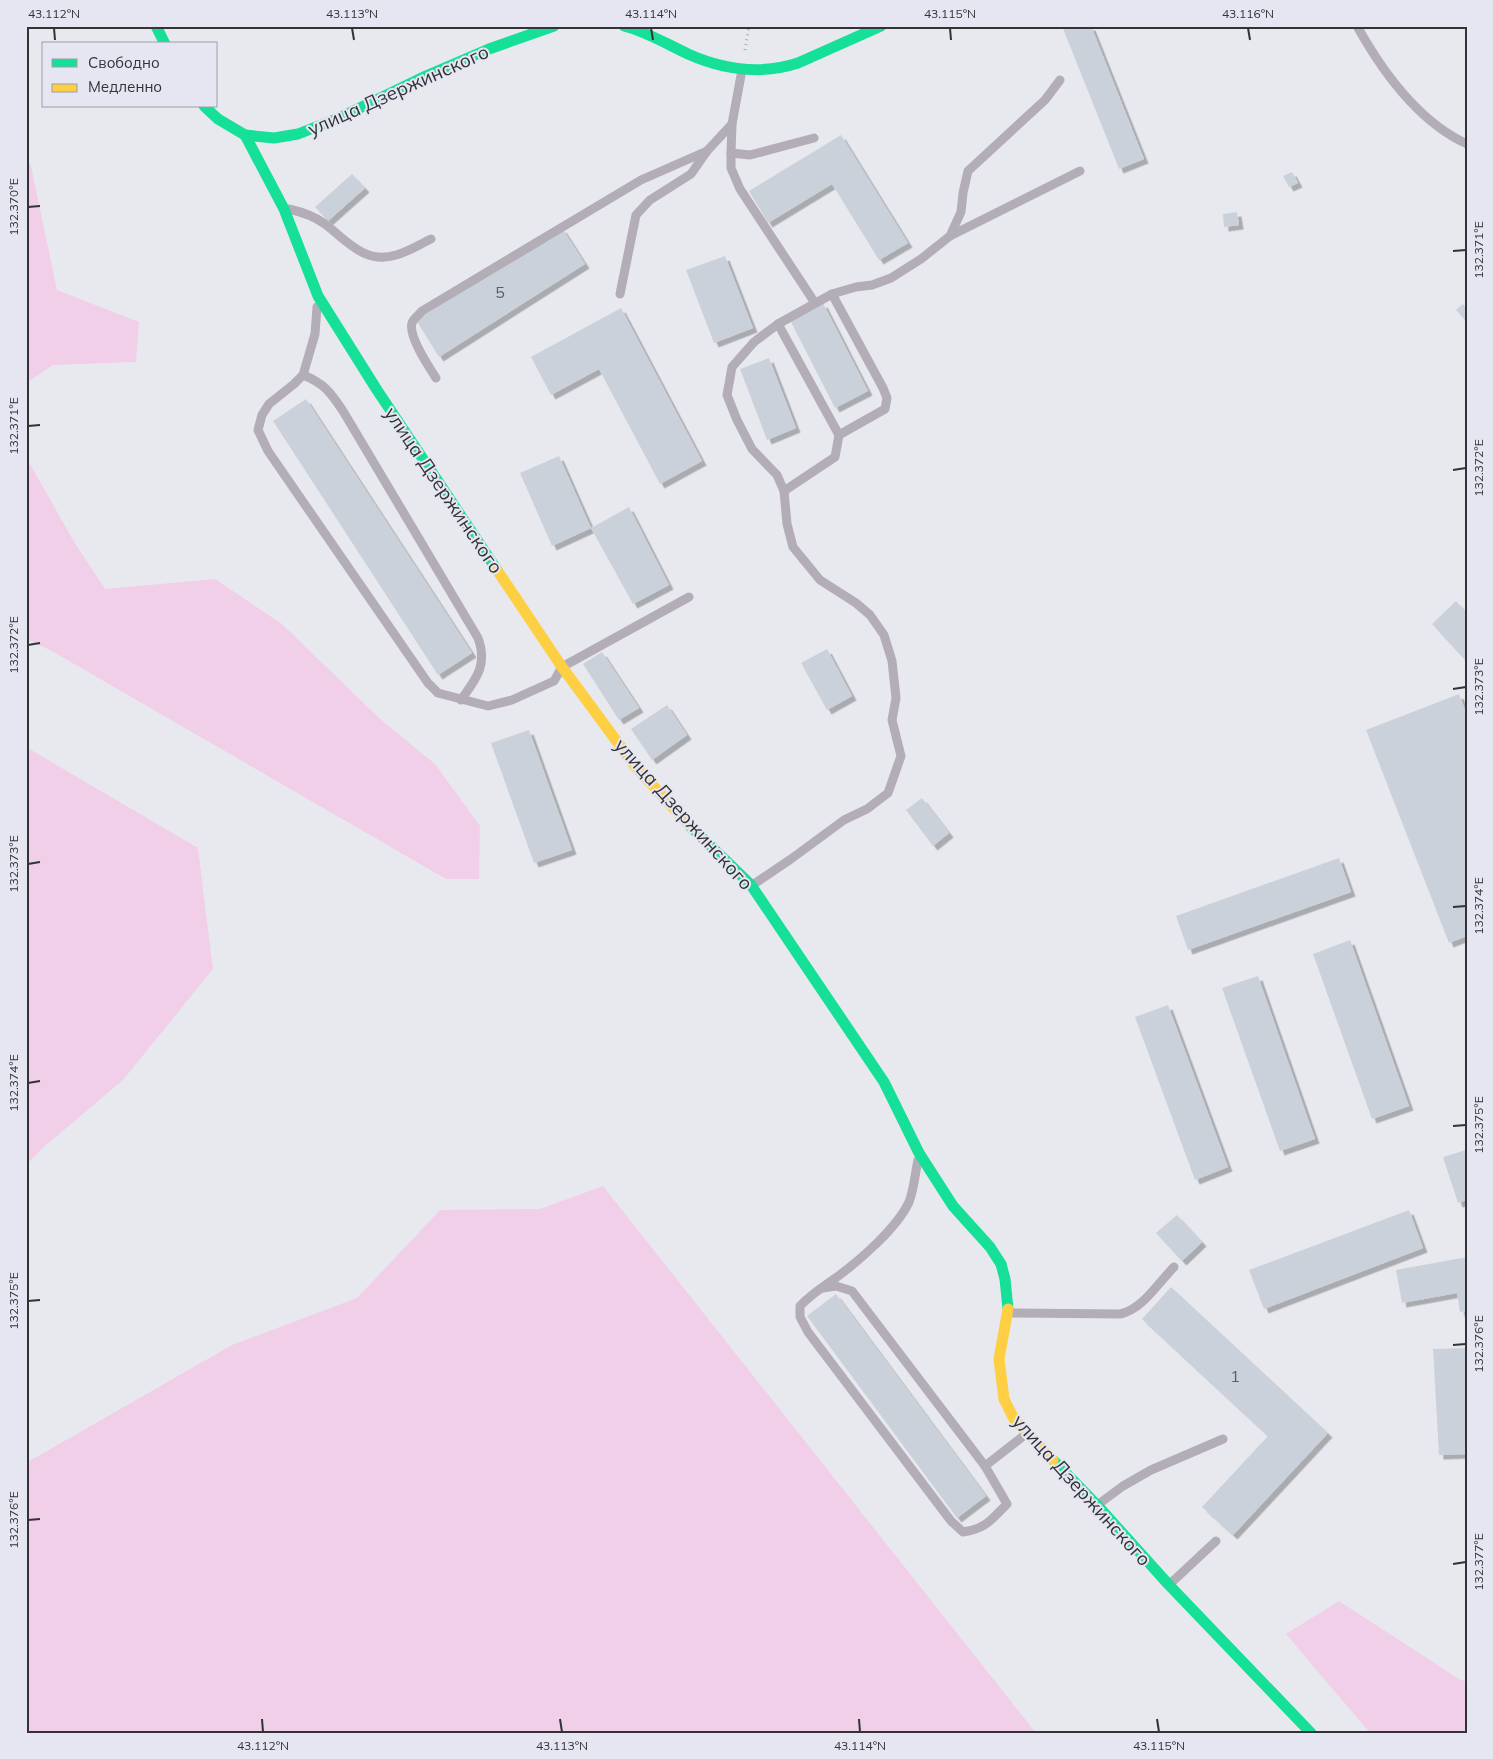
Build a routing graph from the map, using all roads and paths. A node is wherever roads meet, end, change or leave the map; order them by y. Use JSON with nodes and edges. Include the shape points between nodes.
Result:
{"nodes":[{"id":1,"x":156,"y":26,"type":"edge"},
{"id":2,"x":554,"y":26,"type":"edge"},
{"id":3,"x":624,"y":26,"type":"edge"},
{"id":4,"x":881,"y":26,"type":"edge"},
{"id":5,"x":1357,"y":26,"type":"edge"},
{"id":6,"x":164,"y":42,"type":"edge"},
{"id":7,"x":742,"y":70,"type":"junction"},
{"id":8,"x":1060,"y":80,"type":"dead end"},
{"id":9,"x":206,"y":108,"type":"edge"},
{"id":10,"x":732,"y":124,"type":"junction"},
{"id":11,"x":245,"y":135,"type":"junction"},
{"id":12,"x":814,"y":138,"type":"dead end"},
{"id":13,"x":1467,"y":144,"type":"edge"},
{"id":14,"x":707,"y":151,"type":"junction"},
{"id":15,"x":731,"y":153,"type":"junction"},
{"id":16,"x":1080,"y":171,"type":"dead end"},
{"id":17,"x":284,"y":208,"type":"junction"},
{"id":18,"x":950,"y":236,"type":"junction"},
{"id":19,"x":431,"y":239,"type":"dead end"},
{"id":20,"x":620,"y":294,"type":"dead end"},
{"id":21,"x":832,"y":294,"type":"junction"},
{"id":22,"x":318,"y":296,"type":"junction"},
{"id":23,"x":814,"y":303,"type":"junction"},
{"id":24,"x":778,"y":324,"type":"junction"},
{"id":25,"x":303,"y":375,"type":"junction"},
{"id":26,"x":436,"y":378,"type":"dead end"},
{"id":27,"x":838,"y":435,"type":"junction"},
{"id":28,"x":784,"y":491,"type":"junction"},
{"id":29,"x":688,"y":597,"type":"dead end"},
{"id":30,"x":562,"y":667,"type":"junction"},
{"id":31,"x":461,"y":700,"type":"junction"},
{"id":32,"x":751,"y":885,"type":"junction"},
{"id":33,"x":919,"y":1153,"type":"junction"},
{"id":34,"x":1174,"y":1267,"type":"dead end"},
{"id":35,"x":820,"y":1289,"type":"junction"},
{"id":36,"x":1008,"y":1313,"type":"junction"},
{"id":37,"x":1027,"y":1433,"type":"junction"},
{"id":38,"x":1223,"y":1439,"type":"dead end"},
{"id":39,"x":985,"y":1466,"type":"junction"},
{"id":40,"x":1097,"y":1505,"type":"junction"},
{"id":41,"x":1216,"y":1541,"type":"dead end"},
{"id":42,"x":1169,"y":1585,"type":"junction"},
{"id":43,"x":1311,"y":1733,"type":"edge"}],
"edges":[{"from":1,"to":6,"type":"main road"},
{"from":2,"to":11,"type":"main road","name":"улица Дзержинского","via":[[426,76],[298,134],[274,138]]},
{"from":3,"to":7,"type":"main road","via":[[696,58]]},
{"from":4,"to":7,"type":"main road","via":[[791,65],[772,70]]},
{"from":5,"to":13,"type":"lane","via":[[1374,57],[1405,96],[1448,134]]},
{"from":7,"to":10,"type":"lane"},
{"from":8,"to":18,"type":"lane","via":[[1045,100],[968,171],[961,212]]},
{"from":9,"to":11,"type":"main road","via":[[218,120]]},
{"from":10,"to":14,"type":"lane"},
{"from":10,"to":15,"type":"lane"},
{"from":11,"to":17,"type":"main road","name":"улица Дзержинского"},
{"from":12,"to":15,"type":"lane","via":[[750,155]]},
{"from":14,"to":20,"type":"lane","via":[[691,174],[650,200],[636,215]]},
{"from":14,"to":26,"type":"lane","via":[[640,180],[422,311],[412,322],[411,330]]},
{"from":15,"to":23,"type":"lane","via":[[731,168],[740,189]]},
{"from":16,"to":18,"type":"lane"},
{"from":17,"to":19,"type":"lane","via":[[311,216],[363,253],[379,258],[395,256]]},
{"from":17,"to":22,"type":"main road","name":"улица Дзержинского"},
{"from":18,"to":21,"type":"lane","via":[[891,278]]},
{"from":21,"to":23,"type":"lane"},
{"from":21,"to":27,"type":"lane","via":[[887,398],[885,410]]},
{"from":22,"to":25,"type":"lane","via":[[315,334]]},
{"from":22,"to":30,"type":"main road","name":"улица Дзержинского"},
{"from":23,"to":24,"type":"lane"},
{"from":24,"to":27,"type":"lane"},
{"from":24,"to":28,"type":"lane","via":[[754,342],[732,367],[727,395],[752,449],[777,475]]},
{"from":25,"to":31,"type":"lane","via":[[330,391],[478,638],[483,660],[476,680]]},
{"from":25,"to":31,"type":"lane","via":[[269,404],[262,415],[258,430],[268,451],[428,683],[438,693]]},
{"from":27,"to":28,"type":"lane","via":[[835,457]]},
{"from":28,"to":32,"type":"lane","via":[[787,524],[794,547],[820,580],[870,615],[884,635],[892,661],[896,698],[892,720],[901,756],[888,793]]},
{"from":29,"to":30,"type":"lane"},
{"from":30,"to":31,"type":"lane","via":[[554,680],[512,700],[488,706]]},
{"from":30,"to":32,"type":"main road","name":"улица Дзержинского","via":[[635,766],[685,821]]},
{"from":32,"to":33,"type":"main road","name":"улица Дзержинского","via":[[884,1082]]},
{"from":33,"to":35,"type":"lane","via":[[909,1202],[898,1219],[887,1234]]},
{"from":33,"to":36,"type":"main road","name":"улица Дзержинского","via":[[953,1206],[1001,1264]]},
{"from":34,"to":36,"type":"lane","via":[[1142,1303],[1128,1312]]},
{"from":35,"to":39,"type":"lane","via":[[836,1286],[852,1291]]},
{"from":35,"to":39,"type":"lane","via":[[800,1306],[800,1317],[808,1332],[951,1521],[963,1532],[987,1525],[1007,1504]]},
{"from":36,"to":37,"type":"main road","name":"улица Дзержинского","via":[[999,1359],[1004,1399],[1014,1419]]},
{"from":37,"to":39,"type":"lane"},
{"from":37,"to":40,"type":"main road","name":"улица Дзержинского"},
{"from":38,"to":40,"type":"lane","via":[[1151,1470]]},
{"from":40,"to":42,"type":"main road","name":"улица Дзержинского"},
{"from":41,"to":42,"type":"lane"},
{"from":42,"to":43,"type":"main road","name":"улица Дзержинского"}]}
